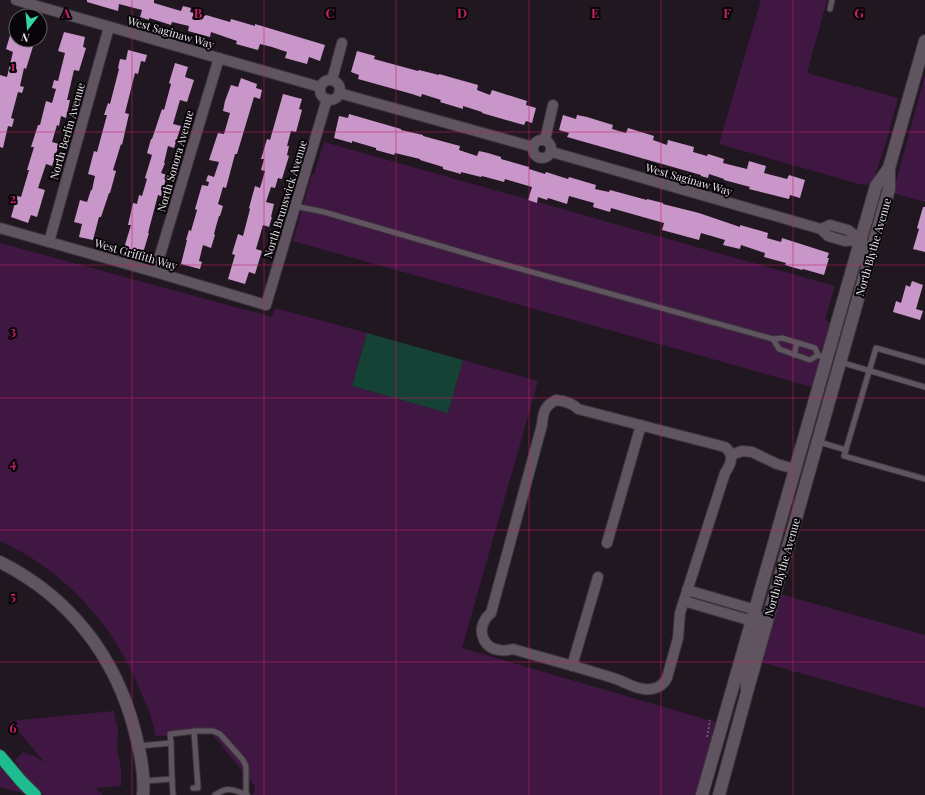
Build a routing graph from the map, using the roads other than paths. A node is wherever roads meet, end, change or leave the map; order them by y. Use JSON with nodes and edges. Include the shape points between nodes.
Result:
{"nodes":[{"id":1,"x":16,"y":0,"type":"edge"},
{"id":2,"x":832,"y":0,"type":"edge"},
{"id":3,"x":830,"y":9,"type":"dead end"},
{"id":4,"x":109,"y":27,"type":"junction"},
{"id":5,"x":925,"y":41,"type":"edge"},
{"id":6,"x":342,"y":43,"type":"dead end"},
{"id":7,"x":218,"y":58,"type":"junction"},
{"id":8,"x":332,"y":80,"type":"junction"},
{"id":9,"x":320,"y":87,"type":"junction"},
{"id":10,"x":339,"y":93,"type":"junction"},
{"id":11,"x":327,"y":99,"type":"junction"},
{"id":12,"x":553,"y":105,"type":"dead end"},
{"id":13,"x":544,"y":140,"type":"junction"},
{"id":14,"x":532,"y":147,"type":"junction"},
{"id":15,"x":552,"y":152,"type":"junction"},
{"id":16,"x":889,"y":168,"type":"junction"},
{"id":17,"x":295,"y":206,"type":"junction"},
{"id":18,"x":0,"y":228,"type":"edge"},
{"id":19,"x":861,"y":240,"type":"junction"},
{"id":20,"x":49,"y":242,"type":"junction"},
{"id":21,"x":155,"y":272,"type":"junction"},
{"id":22,"x":266,"y":305,"type":"joint"},
{"id":23,"x":850,"y":326,"type":"junction"},
{"id":24,"x":773,"y":339,"type":"junction"},
{"id":25,"x":797,"y":342,"type":"junction"},
{"id":26,"x":794,"y":354,"type":"junction"},
{"id":27,"x":822,"y":357,"type":"junction"},
{"id":28,"x":840,"y":362,"type":"junction"},
{"id":29,"x":925,"y":362,"type":"edge"},
{"id":30,"x":869,"y":371,"type":"junction"},
{"id":31,"x":925,"y":387,"type":"edge"},
{"id":32,"x":641,"y":425,"type":"junction"},
{"id":33,"x":804,"y":438,"type":"junction"},
{"id":34,"x":818,"y":442,"type":"junction"},
{"id":35,"x":846,"y":450,"type":"junction"},
{"id":36,"x":731,"y":455,"type":"junction"},
{"id":37,"x":795,"y":469,"type":"junction"},
{"id":38,"x":925,"y":479,"type":"edge"},
{"id":39,"x":607,"y":543,"type":"dead end"},
{"id":40,"x":0,"y":562,"type":"edge"},
{"id":41,"x":598,"y":577,"type":"dead end"},
{"id":42,"x":687,"y":590,"type":"junction"},
{"id":43,"x":718,"y":599,"type":"junction"},
{"id":44,"x":684,"y":601,"type":"junction"},
{"id":45,"x":716,"y":610,"type":"junction"},
{"id":46,"x":753,"y":616,"type":"junction"},
{"id":47,"x":572,"y":666,"type":"junction"},
{"id":48,"x":747,"y":692,"type":"junction"},
{"id":49,"x":194,"y":731,"type":"junction"},
{"id":50,"x":171,"y":743,"type":"junction"},
{"id":51,"x":139,"y":746,"type":"junction"},
{"id":52,"x":0,"y":756,"type":"edge"},
{"id":53,"x":178,"y":760,"type":"dead end"},
{"id":54,"x":171,"y":761,"type":"junction"},
{"id":55,"x":172,"y":779,"type":"junction"},
{"id":56,"x":144,"y":781,"type":"junction"},
{"id":57,"x":173,"y":788,"type":"junction"},
{"id":58,"x":180,"y":788,"type":"dead end"},
{"id":59,"x":193,"y":788,"type":"dead end"},
{"id":60,"x":35,"y":795,"type":"edge"},
{"id":61,"x":143,"y":795,"type":"edge"},
{"id":62,"x":173,"y":795,"type":"edge"},
{"id":63,"x":215,"y":795,"type":"edge"},
{"id":64,"x":247,"y":795,"type":"edge"},
{"id":65,"x":702,"y":795,"type":"edge"},
{"id":66,"x":719,"y":795,"type":"edge"}],
"edges":[{"from":1,"to":4,"type":"street","name":"West Saginaw Way"},
{"from":2,"to":3,"type":"lane"},
{"from":4,"to":7,"type":"street","name":"West Saginaw Way"},
{"from":4,"to":20,"type":"street","name":"North Berlin Avenue"},
{"from":5,"to":16,"type":"street","name":"North Blythe Avenue"},
{"from":6,"to":8,"type":"street"},
{"from":7,"to":9,"type":"street","name":"West Saginaw Way"},
{"from":7,"to":21,"type":"street","name":"North Sonora Avenue"},
{"from":8,"to":9,"type":"street","via":[[327,80]]},
{"from":8,"to":10,"type":"street","via":[[337,83]]},
{"from":9,"to":11,"type":"street","via":[[320,92]]},
{"from":10,"to":11,"type":"street","via":[[332,99]]},
{"from":10,"to":14,"type":"street"},
{"from":11,"to":17,"type":"street","name":"North Brunswick Avenue"},
{"from":12,"to":13,"type":"street"},
{"from":13,"to":14,"type":"street","via":[[537,141]]},
{"from":13,"to":15,"type":"street","via":[[550,145]]},
{"from":14,"to":15,"type":"street","via":[[534,154],[540,159],[547,158]]},
{"from":15,"to":19,"type":"street","name":"West Saginaw Way","via":[[821,229],[828,236],[844,241]]},
{"from":16,"to":19,"type":"street","name":"North Blythe Avenue","via":[[876,186]]},
{"from":16,"to":23,"type":"street","name":"North Blythe Avenue","via":[[889,189]]},
{"from":17,"to":22,"type":"street","name":"North Brunswick Avenue"},
{"from":17,"to":24,"type":"lane"},
{"from":18,"to":20,"type":"street","name":"West Griffith Way"},
{"from":19,"to":23,"type":"street","name":"North Blythe Avenue","via":[[866,251],[848,316]]},
{"from":19,"to":27,"type":"street","name":"North Blythe Avenue"},
{"from":20,"to":21,"type":"street","name":"West Griffith Way"},
{"from":21,"to":22,"type":"street","name":"West Griffith Way"},
{"from":23,"to":28,"type":"street","name":"North Blythe Avenue"},
{"from":24,"to":25,"type":"lane","via":[[782,338]]},
{"from":24,"to":26,"type":"lane","via":[[780,348]]},
{"from":25,"to":26,"type":"lane"},
{"from":25,"to":27,"type":"lane","via":[[815,348]]},
{"from":26,"to":27,"type":"lane","via":[[810,360]]},
{"from":27,"to":33,"type":"street","name":"North Blythe Avenue"},
{"from":28,"to":30,"type":"lane"},
{"from":28,"to":34,"type":"street","name":"North Blythe Avenue"},
{"from":29,"to":30,"type":"lane","via":[[876,348]]},
{"from":30,"to":31,"type":"lane"},
{"from":30,"to":35,"type":"lane"},
{"from":32,"to":36,"type":"street","via":[[725,447]]},
{"from":32,"to":39,"type":"street"},
{"from":32,"to":47,"type":"street","via":[[578,409],[564,401],[550,402],[545,408],[491,613],[484,620],[482,635],[485,643],[492,648],[513,649]]},
{"from":33,"to":34,"type":"street"},
{"from":33,"to":37,"type":"street","name":"North Blythe Avenue"},
{"from":34,"to":35,"type":"lane"},
{"from":34,"to":48,"type":"street","name":"North Blythe Avenue"},
{"from":35,"to":38,"type":"lane","via":[[844,456]]},
{"from":36,"to":37,"type":"street","via":[[742,451],[752,452]]},
{"from":36,"to":42,"type":"street","via":[[731,462],[725,473]]},
{"from":37,"to":46,"type":"street","name":"North Blythe Avenue"},
{"from":40,"to":51,"type":"street","via":[[51,596],[74,616],[90,635],[115,676],[133,721]]},
{"from":41,"to":47,"type":"street"},
{"from":42,"to":43,"type":"street"},
{"from":42,"to":44,"type":"street"},
{"from":43,"to":45,"type":"street"},
{"from":43,"to":46,"type":"street","via":[[749,608]]},
{"from":44,"to":45,"type":"street"},
{"from":44,"to":47,"type":"street","via":[[680,612],[678,638],[667,678],[659,687],[639,688]]},
{"from":45,"to":46,"type":"street"},
{"from":46,"to":48,"type":"street","name":"North Blythe Avenue","via":[[758,616],[760,624],[745,676]]},
{"from":46,"to":65,"type":"street","name":"North Blythe Avenue"},
{"from":48,"to":66,"type":"street","name":"North Blythe Avenue"},
{"from":49,"to":50,"type":"lane","via":[[170,734]]},
{"from":49,"to":59,"type":"lane","via":[[198,788]]},
{"from":49,"to":64,"type":"lane","via":[[213,731],[220,734],[243,760],[246,766]]},
{"from":50,"to":51,"type":"lane"},
{"from":50,"to":54,"type":"lane"},
{"from":51,"to":56,"type":"street"},
{"from":52,"to":60,"type":"highway"},
{"from":53,"to":54,"type":"lane"},
{"from":54,"to":55,"type":"lane"},
{"from":55,"to":56,"type":"lane"},
{"from":55,"to":57,"type":"lane"},
{"from":56,"to":61,"type":"street"},
{"from":57,"to":58,"type":"lane"},
{"from":57,"to":62,"type":"lane"},
{"from":63,"to":64,"type":"lane","via":[[222,790],[230,789]]}]}
